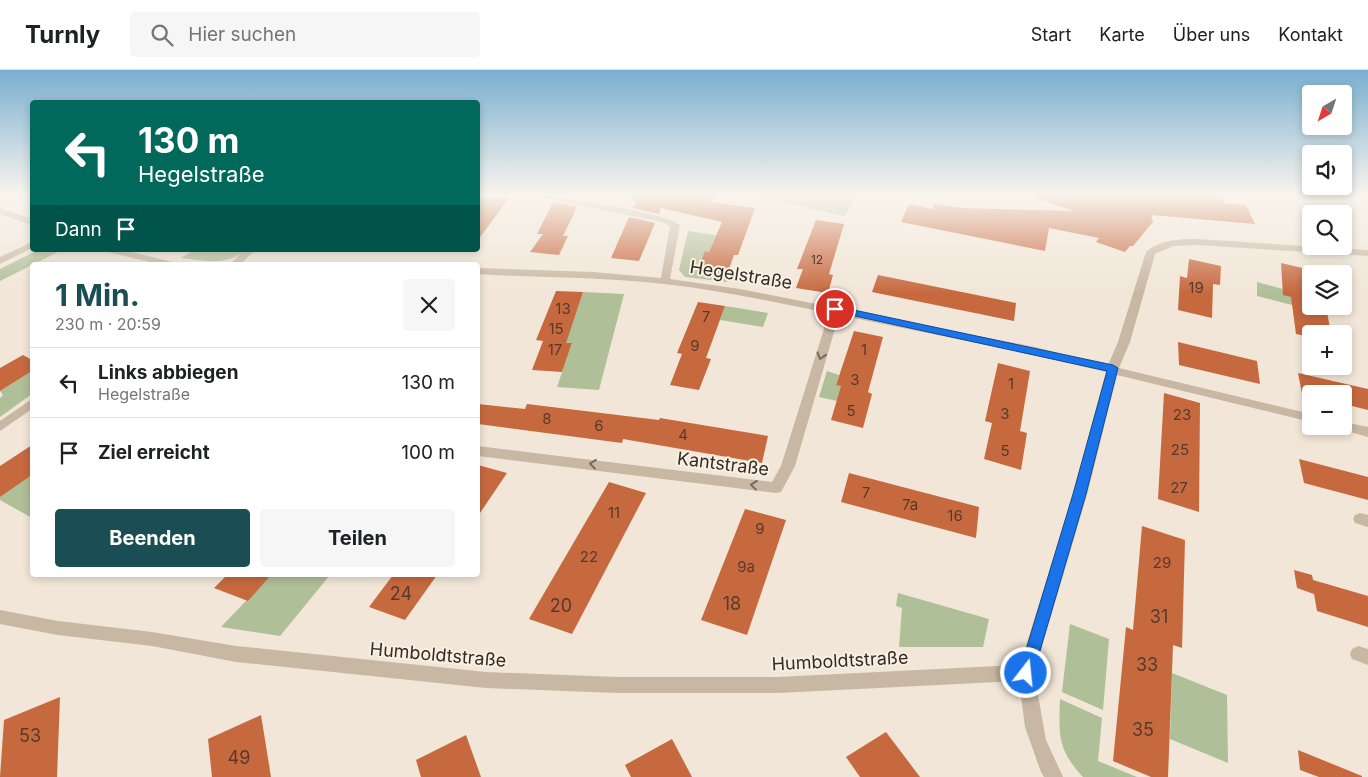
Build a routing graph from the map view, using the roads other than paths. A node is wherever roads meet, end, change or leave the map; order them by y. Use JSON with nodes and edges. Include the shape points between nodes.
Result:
{"nodes":[{"id":1,"x":675,"y":227,"type":"edge"},
{"id":2,"x":30,"y":246,"type":"edge"},
{"id":3,"x":119,"y":252,"type":"edge"},
{"id":4,"x":248,"y":252,"type":"edge"},
{"id":5,"x":1368,"y":253,"type":"edge"},
{"id":6,"x":0,"y":261,"type":"edge"},
{"id":7,"x":161,"y":262,"type":"edge"},
{"id":8,"x":237,"y":262,"type":"edge"},
{"id":9,"x":480,"y":271,"type":"edge"},
{"id":10,"x":665,"y":281,"type":"junction"},
{"id":11,"x":835,"y":309,"type":"junction"},
{"id":12,"x":1113,"y":368,"type":"junction"},
{"id":13,"x":30,"y":404,"type":"edge"},
{"id":14,"x":1302,"y":416,"type":"edge"},
{"id":15,"x":0,"y":427,"type":"edge"},
{"id":16,"x":1352,"y":428,"type":"edge"},
{"id":17,"x":1368,"y":432,"type":"edge"},
{"id":18,"x":480,"y":451,"type":"edge"},
{"id":19,"x":0,"y":617,"type":"edge"},
{"id":20,"x":1026,"y":673,"type":"junction"},
{"id":21,"x":1054,"y":777,"type":"edge"}],
"edges":[{"from":1,"to":10,"type":"street"},
{"from":2,"to":6,"type":"street"},
{"from":3,"to":7,"type":"street"},
{"from":4,"to":8,"type":"street"},
{"from":5,"to":12,"type":"street","via":[[1198,242],[1162,246],[1151,252]]},
{"from":9,"to":10,"type":"street","name":"Hegelstraße"},
{"from":10,"to":11,"type":"street","name":"Hegelstraße"},
{"from":11,"to":12,"type":"street","name":"Hegelstraße"},
{"from":11,"to":18,"type":"street","name":"Kantstraße","one_way":true,"via":[[788,466],[776,488]]},
{"from":12,"to":14,"type":"street","name":"Hegelstraße"},
{"from":12,"to":20,"type":"street","via":[[1080,494]]},
{"from":13,"to":15,"type":"street"},
{"from":16,"to":17,"type":"street"},
{"from":19,"to":20,"type":"street","name":"Humboldtstraße","via":[[236,654],[486,680],[617,685],[778,684]]},
{"from":20,"to":21,"type":"street","via":[[1032,718],[1045,762]]}]}
